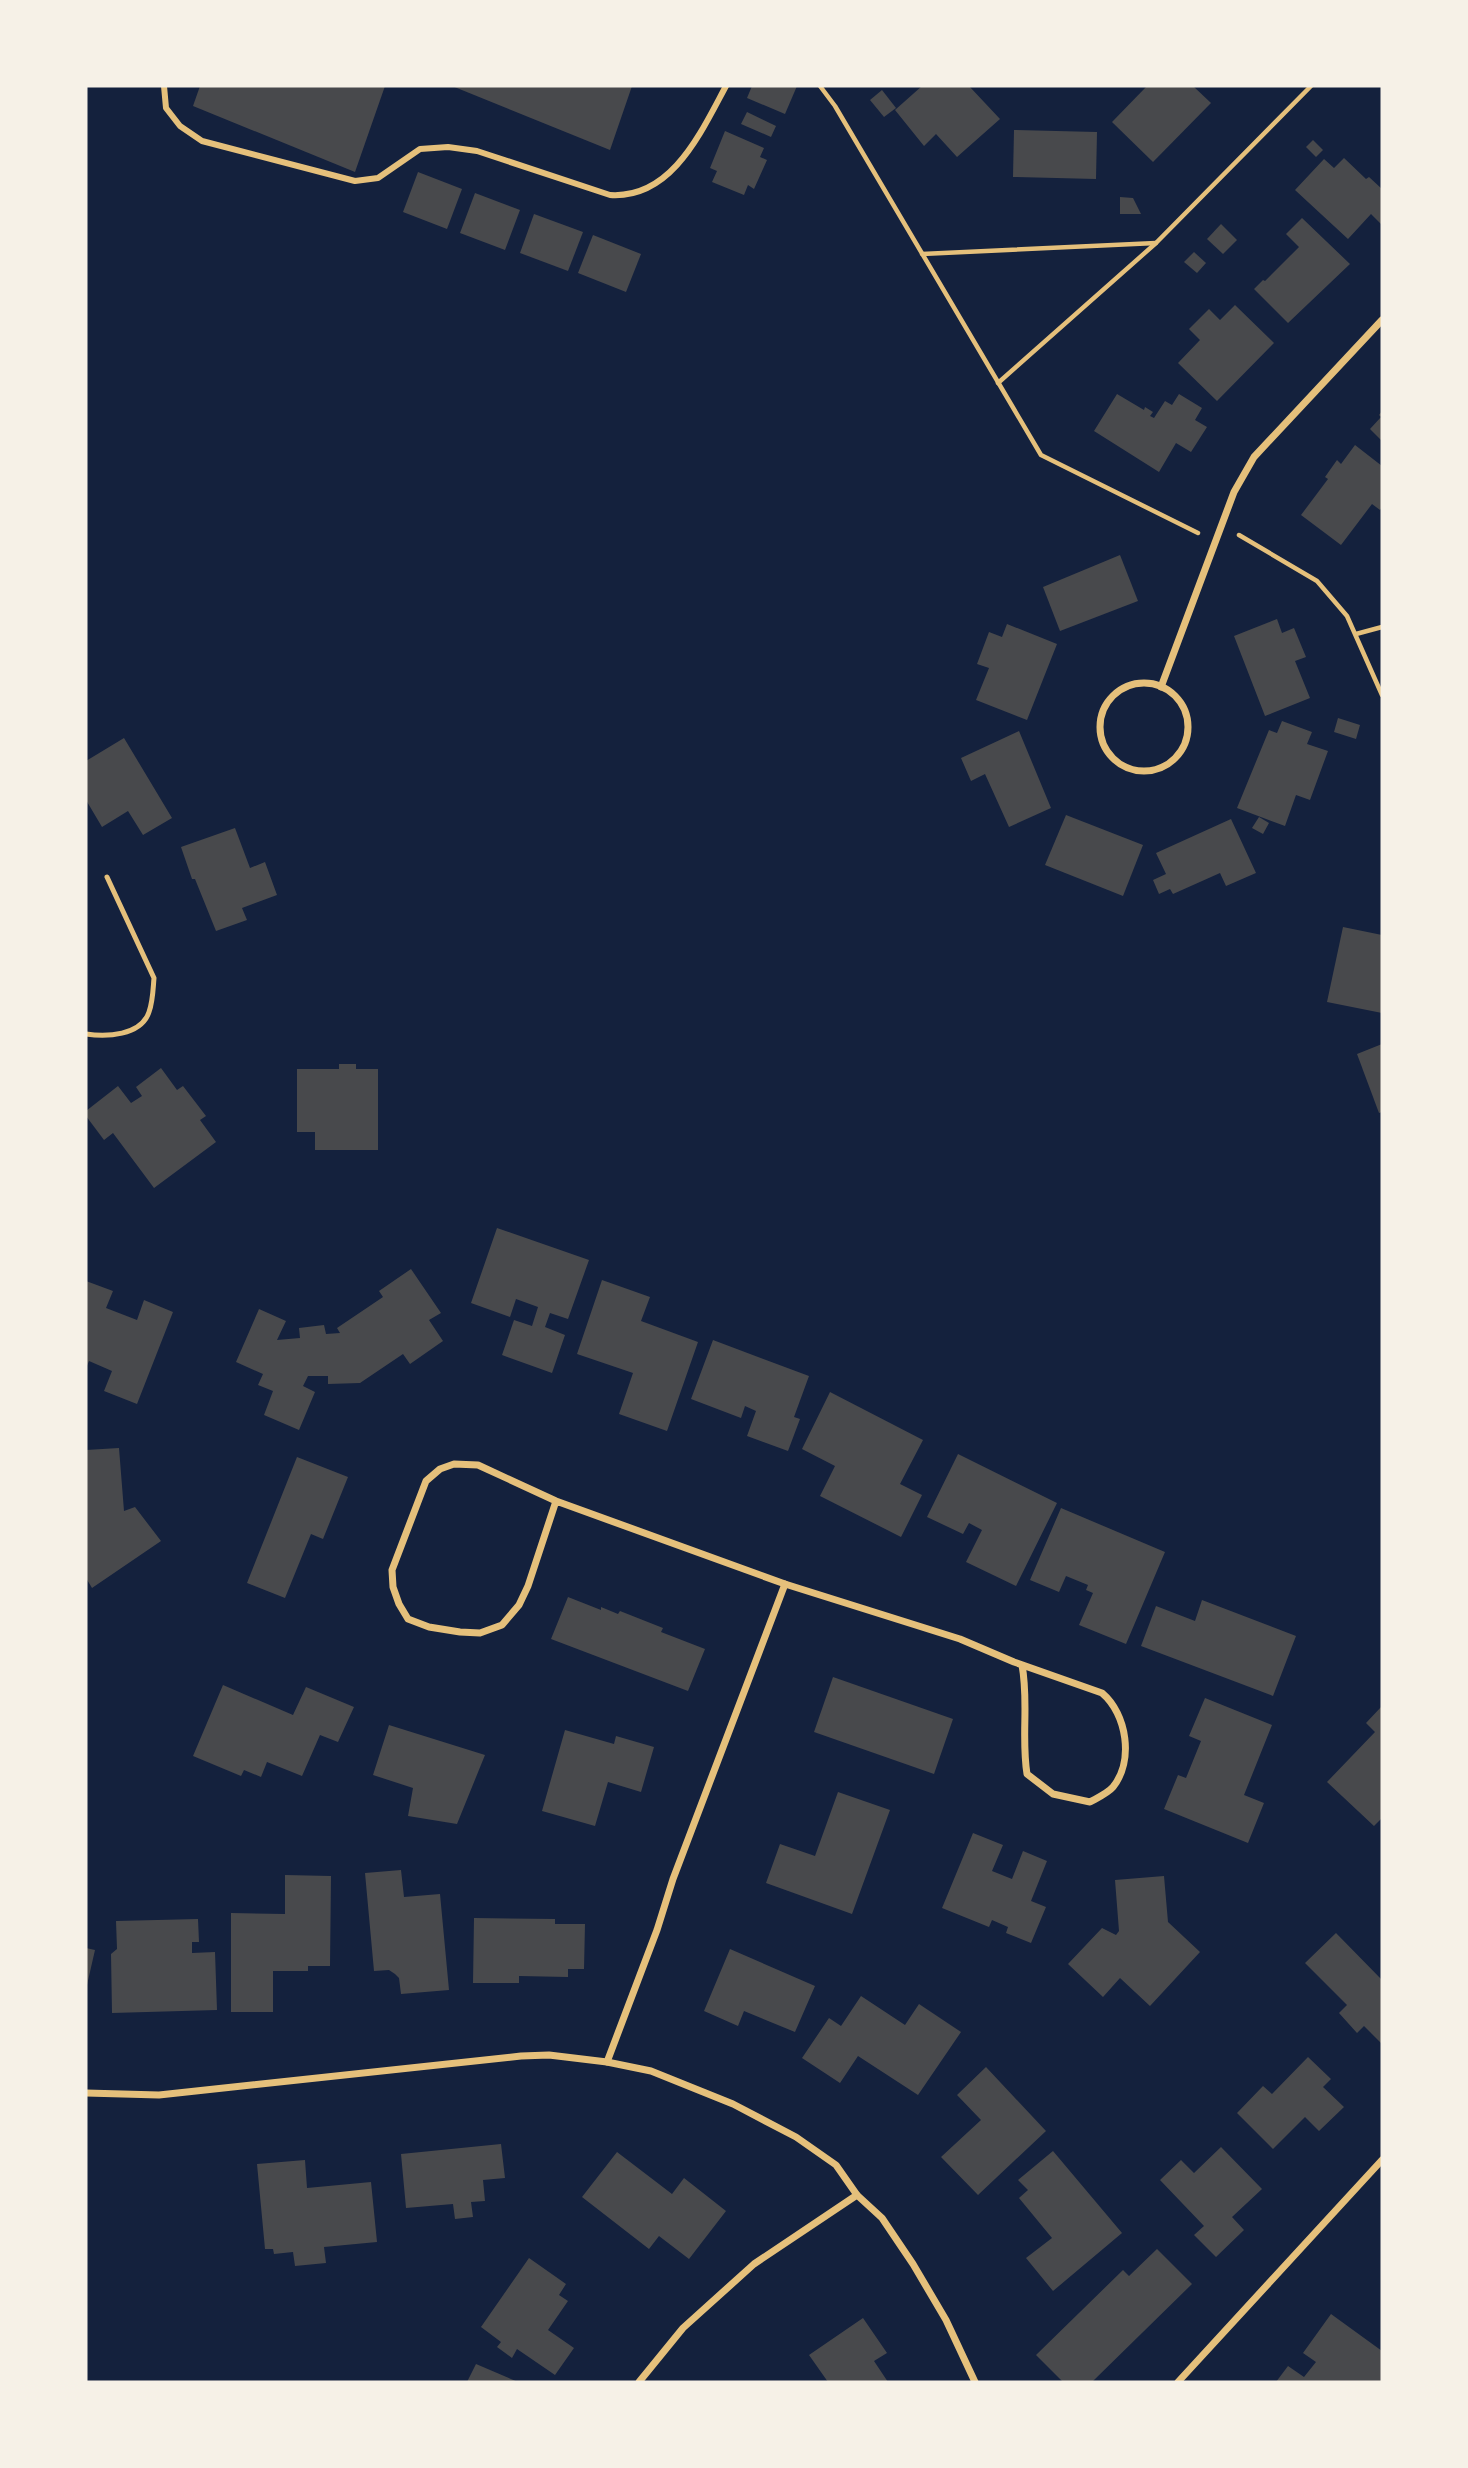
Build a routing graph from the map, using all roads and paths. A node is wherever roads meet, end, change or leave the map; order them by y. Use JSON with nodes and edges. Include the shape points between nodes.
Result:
{"nodes":[{"id":1,"x":164,"y":86,"type":"edge"},
{"id":2,"x":726,"y":86,"type":"edge"},
{"id":3,"x":820,"y":86,"type":"edge"},
{"id":4,"x":1311,"y":86,"type":"edge"},
{"id":5,"x":1156,"y":243,"type":"junction"},
{"id":6,"x":922,"y":254,"type":"junction"},
{"id":7,"x":1382,"y":320,"type":"edge"},
{"id":8,"x":998,"y":383,"type":"junction"},
{"id":9,"x":1220,"y":526,"type":"junction"},
{"id":10,"x":1214,"y":541,"type":"junction"},
{"id":11,"x":1382,"y":627,"type":"edge"},
{"id":12,"x":1356,"y":635,"type":"junction"},
{"id":13,"x":1161,"y":687,"type":"junction"},
{"id":14,"x":1382,"y":695,"type":"edge"},
{"id":15,"x":107,"y":877,"type":"dead end"},
{"id":16,"x":86,"y":1034,"type":"edge"},
{"id":17,"x":556,"y":1501,"type":"junction"},
{"id":18,"x":785,"y":1584,"type":"junction"},
{"id":19,"x":1022,"y":1665,"type":"junction"},
{"id":20,"x":607,"y":2062,"type":"junction"},
{"id":21,"x":86,"y":2093,"type":"edge"},
{"id":22,"x":1382,"y":2160,"type":"edge"},
{"id":23,"x":857,"y":2195,"type":"junction"},
{"id":24,"x":639,"y":2382,"type":"edge"},
{"id":25,"x":975,"y":2382,"type":"edge"},
{"id":26,"x":1178,"y":2382,"type":"edge"}],
"edges":[{"from":1,"to":2,"type":"street","via":[[166,108],[180,126],[202,141],[355,181],[378,178],[420,149],[448,147],[477,151],[610,195],[627,196],[646,189],[673,169],[694,145]]},
{"from":3,"to":6,"type":"path"},
{"from":4,"to":5,"type":"path"},
{"from":5,"to":6,"type":"path"},
{"from":5,"to":8,"type":"path"},
{"from":6,"to":8,"type":"path"},
{"from":7,"to":9,"type":"street","via":[[1254,457]]},
{"from":8,"to":10,"type":"path","via":[[1041,455]]},
{"from":9,"to":10,"type":"street"},
{"from":9,"to":12,"type":"path","via":[[1317,581],[1347,616]]},
{"from":10,"to":13,"type":"street"},
{"from":11,"to":12,"type":"path"},
{"from":12,"to":14,"type":"path"},
{"from":13,"to":13,"type":"street","via":[[1133,684],[1110,699],[1103,711],[1101,738],[1106,751],[1129,769],[1158,769],[1172,762],[1187,736],[1183,707]]},
{"from":15,"to":16,"type":"lane","via":[[154,978],[152,994],[149,1015],[137,1027],[112,1037]]},
{"from":17,"to":17,"type":"street","via":[[528,1586],[502,1625],[480,1633],[460,1632],[429,1628],[408,1619],[393,1587],[392,1570],[426,1481],[440,1469],[454,1464],[478,1465]]},
{"from":17,"to":18,"type":"street"},
{"from":18,"to":19,"type":"street","via":[[960,1640]]},
{"from":18,"to":20,"type":"street"},
{"from":19,"to":19,"type":"street","via":[[1102,1693],[1113,1702],[1126,1741],[1113,1788],[1090,1802],[1053,1794],[1027,1774]]},
{"from":20,"to":21,"type":"street","via":[[522,2056],[159,2095]]},
{"from":20,"to":23,"type":"street","via":[[695,2087],[796,2137],[836,2165]]},
{"from":22,"to":26,"type":"street"},
{"from":23,"to":24,"type":"street","via":[[754,2264],[683,2329]]},
{"from":23,"to":25,"type":"street","via":[[882,2218],[913,2264]]}]}
